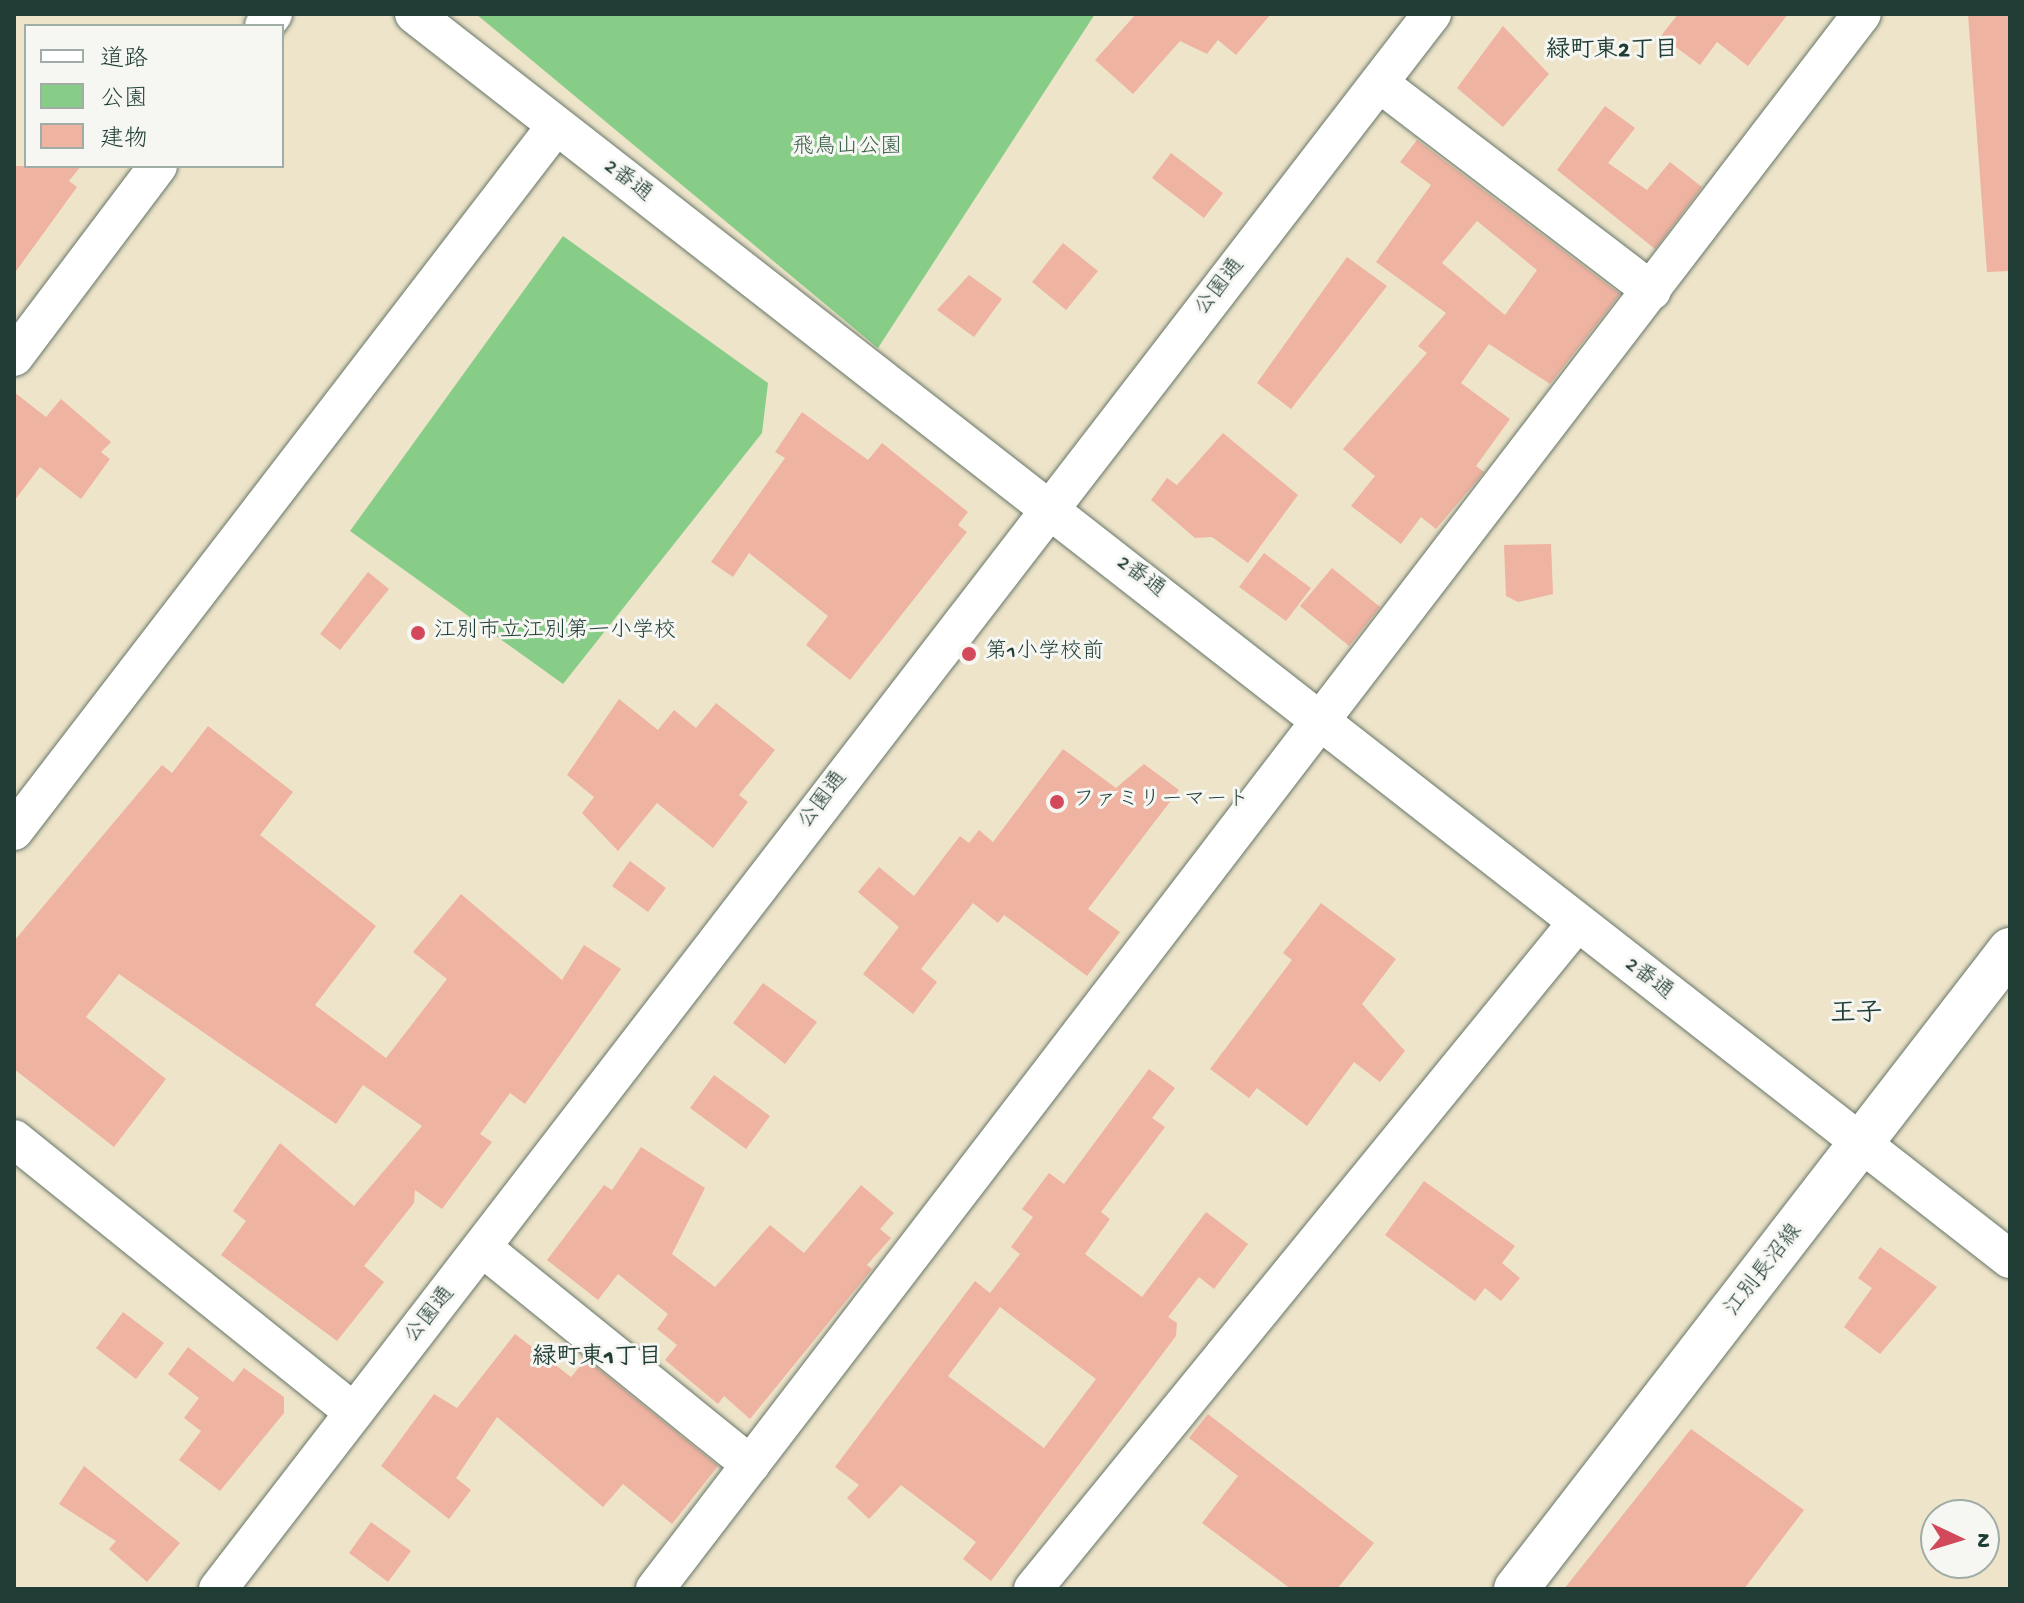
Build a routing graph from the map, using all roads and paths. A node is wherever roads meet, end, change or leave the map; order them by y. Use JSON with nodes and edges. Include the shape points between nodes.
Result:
{"nodes":[{"id":1,"x":414,"y":14,"type":"edge"},
{"id":2,"x":1432,"y":14,"type":"edge"},
{"id":3,"x":1862,"y":14,"type":"edge"},
{"id":4,"x":1379,"y":83,"type":"junction"},
{"id":5,"x":556,"y":126,"type":"junction"},
{"id":6,"x":156,"y":168,"type":"edge"},
{"id":7,"x":1652,"y":291,"type":"junction"},
{"id":8,"x":14,"y":357,"type":"edge"},
{"id":9,"x":1046,"y":508,"type":"junction"},
{"id":10,"x":1322,"y":727,"type":"junction"},
{"id":11,"x":21,"y":808,"type":"edge"},
{"id":12,"x":1576,"y":924,"type":"junction"},
{"id":13,"x":2010,"y":950,"type":"edge"},
{"id":14,"x":14,"y":1139,"type":"edge"},
{"id":15,"x":1863,"y":1146,"type":"junction"},
{"id":16,"x":484,"y":1249,"type":"junction"},
{"id":17,"x":2010,"y":1259,"type":"edge"},
{"id":18,"x":354,"y":1412,"type":"junction"},
{"id":19,"x":751,"y":1465,"type":"junction"},
{"id":20,"x":218,"y":1589,"type":"edge"},
{"id":21,"x":655,"y":1589,"type":"edge"},
{"id":22,"x":1033,"y":1589,"type":"edge"},
{"id":23,"x":1516,"y":1589,"type":"edge"}],
"edges":[{"from":1,"to":5,"type":"street","name":"2番通"},
{"from":2,"to":4,"type":"street","name":"公園通"},
{"from":3,"to":7,"type":"street"},
{"from":4,"to":7,"type":"street"},
{"from":4,"to":9,"type":"street","name":"公園通"},
{"from":5,"to":9,"type":"street","name":"2番通"},
{"from":5,"to":11,"type":"street"},
{"from":6,"to":8,"type":"street"},
{"from":7,"to":10,"type":"street"},
{"from":9,"to":10,"type":"street","name":"2番通"},
{"from":9,"to":16,"type":"street","name":"公園通"},
{"from":10,"to":12,"type":"street","name":"2番通"},
{"from":10,"to":19,"type":"street"},
{"from":12,"to":15,"type":"street","name":"2番通"},
{"from":12,"to":22,"type":"street"},
{"from":13,"to":15,"type":"main road","name":"江別長沼線"},
{"from":14,"to":18,"type":"street"},
{"from":15,"to":17,"type":"street","name":"2番通"},
{"from":15,"to":23,"type":"main road","name":"江別長沼線"},
{"from":16,"to":18,"type":"street","name":"公園通"},
{"from":16,"to":19,"type":"street"},
{"from":18,"to":20,"type":"street","name":"公園通"},
{"from":19,"to":21,"type":"street"}]}
